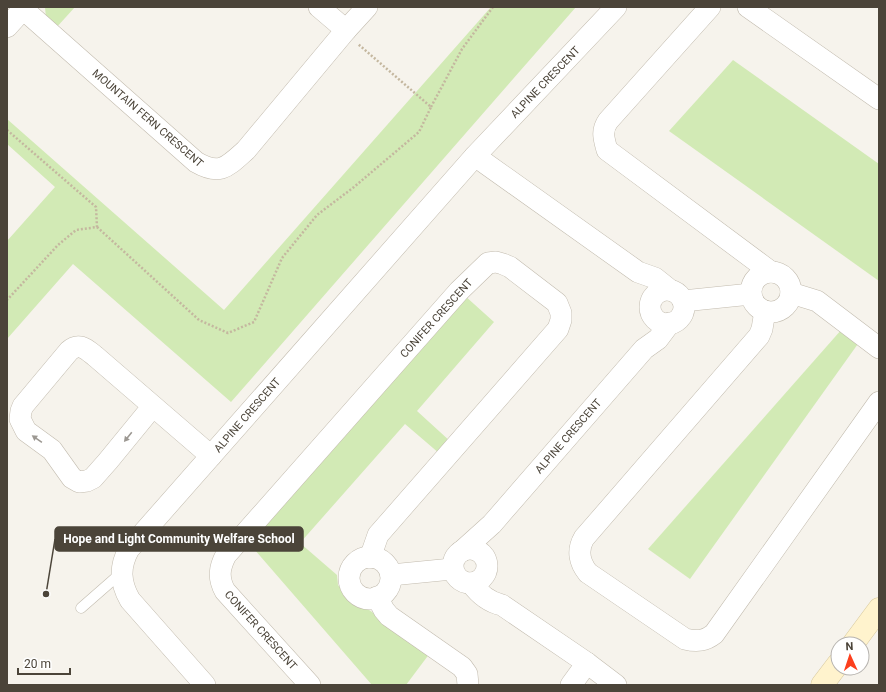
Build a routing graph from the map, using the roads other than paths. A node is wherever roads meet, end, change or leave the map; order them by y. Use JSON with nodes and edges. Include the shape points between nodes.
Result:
{"nodes":[{"id":1,"x":320,"y":7,"type":"edge"},
{"id":2,"x":367,"y":7,"type":"edge"},
{"id":3,"x":616,"y":7,"type":"edge"},
{"id":4,"x":710,"y":7,"type":"edge"},
{"id":5,"x":748,"y":7,"type":"edge"},
{"id":6,"x":24,"y":8,"type":"edge"},
{"id":7,"x":7,"y":27,"type":"edge"},
{"id":8,"x":346,"y":30,"type":"junction"},
{"id":9,"x":879,"y":99,"type":"edge"},
{"id":10,"x":475,"y":156,"type":"junction"},
{"id":11,"x":770,"y":272,"type":"junction"},
{"id":12,"x":791,"y":293,"type":"junction"},
{"id":13,"x":751,"y":294,"type":"junction"},
{"id":14,"x":666,"y":305,"type":"junction"},
{"id":15,"x":765,"y":311,"type":"junction"},
{"id":16,"x":879,"y":348,"type":"edge"},
{"id":17,"x":879,"y":402,"type":"edge"},
{"id":18,"x":153,"y":406,"type":"junction"},
{"id":19,"x":211,"y":456,"type":"junction"},
{"id":20,"x":492,"y":524,"type":"junction"},
{"id":21,"x":462,"y":551,"type":"junction"},
{"id":22,"x":370,"y":558,"type":"junction"},
{"id":23,"x":452,"y":569,"type":"junction"},
{"id":24,"x":480,"y":571,"type":"junction"},
{"id":25,"x":122,"y":573,"type":"junction"},
{"id":26,"x":391,"y":575,"type":"junction"},
{"id":27,"x":377,"y":597,"type":"junction"},
{"id":28,"x":81,"y":608,"type":"dead end"},
{"id":29,"x":879,"y":609,"type":"edge"},
{"id":30,"x":859,"y":636,"type":"edge"},
{"id":31,"x":587,"y":663,"type":"junction"},
{"id":32,"x":830,"y":674,"type":"edge"},
{"id":33,"x":205,"y":685,"type":"edge"},
{"id":34,"x":310,"y":685,"type":"edge"},
{"id":35,"x":468,"y":685,"type":"edge"},
{"id":36,"x":571,"y":685,"type":"edge"},
{"id":37,"x":616,"y":685,"type":"edge"},
{"id":38,"x":822,"y":685,"type":"edge"}],
"edges":[{"from":1,"to":8,"type":"street"},
{"from":2,"to":8,"type":"street","name":"MOUNTAIN FERN CRESCENT"},
{"from":3,"to":10,"type":"street","name":"ALPINE CRESCENT"},
{"from":4,"to":11,"type":"street","via":[[608,121],[603,134],[607,150]]},
{"from":5,"to":9,"type":"street"},
{"from":6,"to":7,"type":"street"},
{"from":6,"to":8,"type":"street","name":"MOUNTAIN FERN CRESCENT","via":[[196,162],[217,170],[226,167],[246,150]]},
{"from":10,"to":14,"type":"street","via":[[638,272]]},
{"from":10,"to":19,"type":"street","name":"ALPINE CRESCENT"},
{"from":11,"to":12,"type":"street","via":[[784,277]]},
{"from":11,"to":13,"type":"street","via":[[760,275],[752,283]]},
{"from":12,"to":15,"type":"street","via":[[789,302],[782,308],[774,312]]},
{"from":12,"to":16,"type":"street","via":[[816,302]]},
{"from":13,"to":14,"type":"street"},
{"from":13,"to":15,"type":"street","via":[[755,305]]},
{"from":14,"to":20,"type":"street","name":"ALPINE CRESCENT","via":[[658,339],[644,349]]},
{"from":15,"to":17,"type":"street","via":[[759,336],[581,542],[580,561],[588,573],[685,639],[701,641],[708,638],[714,634]]},
{"from":18,"to":18,"type":"street","one_way":true,"via":[[93,478],[80,482],[72,478],[56,454],[26,431],[20,419],[23,406],[76,346],[90,352]]},
{"from":18,"to":19,"type":"street"},
{"from":19,"to":25,"type":"street","name":"ALPINE CRESCENT","via":[[129,549]]},
{"from":20,"to":21,"type":"street","name":"ALPINE CRESCENT"},
{"from":20,"to":24,"type":"street","name":"ALPINE CRESCENT"},
{"from":21,"to":23,"type":"street","via":[[454,558]]},
{"from":21,"to":24,"type":"street","via":[[478,551]]},
{"from":22,"to":26,"type":"street","via":[[376,558],[386,564]]},
{"from":22,"to":27,"type":"street","via":[[357,562],[350,574],[350,581],[356,594],[369,599]]},
{"from":22,"to":34,"type":"street","name":"CONIFER CRESCENT","via":[[378,535],[558,329],[561,314],[557,303],[510,267],[496,262],[488,263],[459,291],[226,555],[222,563],[220,578],[225,590]]},
{"from":23,"to":24,"type":"street","via":[[461,581]]},
{"from":23,"to":26,"type":"street"},
{"from":24,"to":31,"type":"street","via":[[478,593],[502,605]]},
{"from":25,"to":28,"type":"lane"},
{"from":25,"to":33,"type":"street","name":"ALPINE CRESCENT","via":[[125,592],[130,600]]},
{"from":26,"to":27,"type":"street","via":[[386,592]]},
{"from":27,"to":35,"type":"street","via":[[389,616],[462,667]]},
{"from":29,"to":30,"type":"street"},
{"from":31,"to":36,"type":"street"},
{"from":31,"to":37,"type":"street"},
{"from":32,"to":38,"type":"street"}]}
